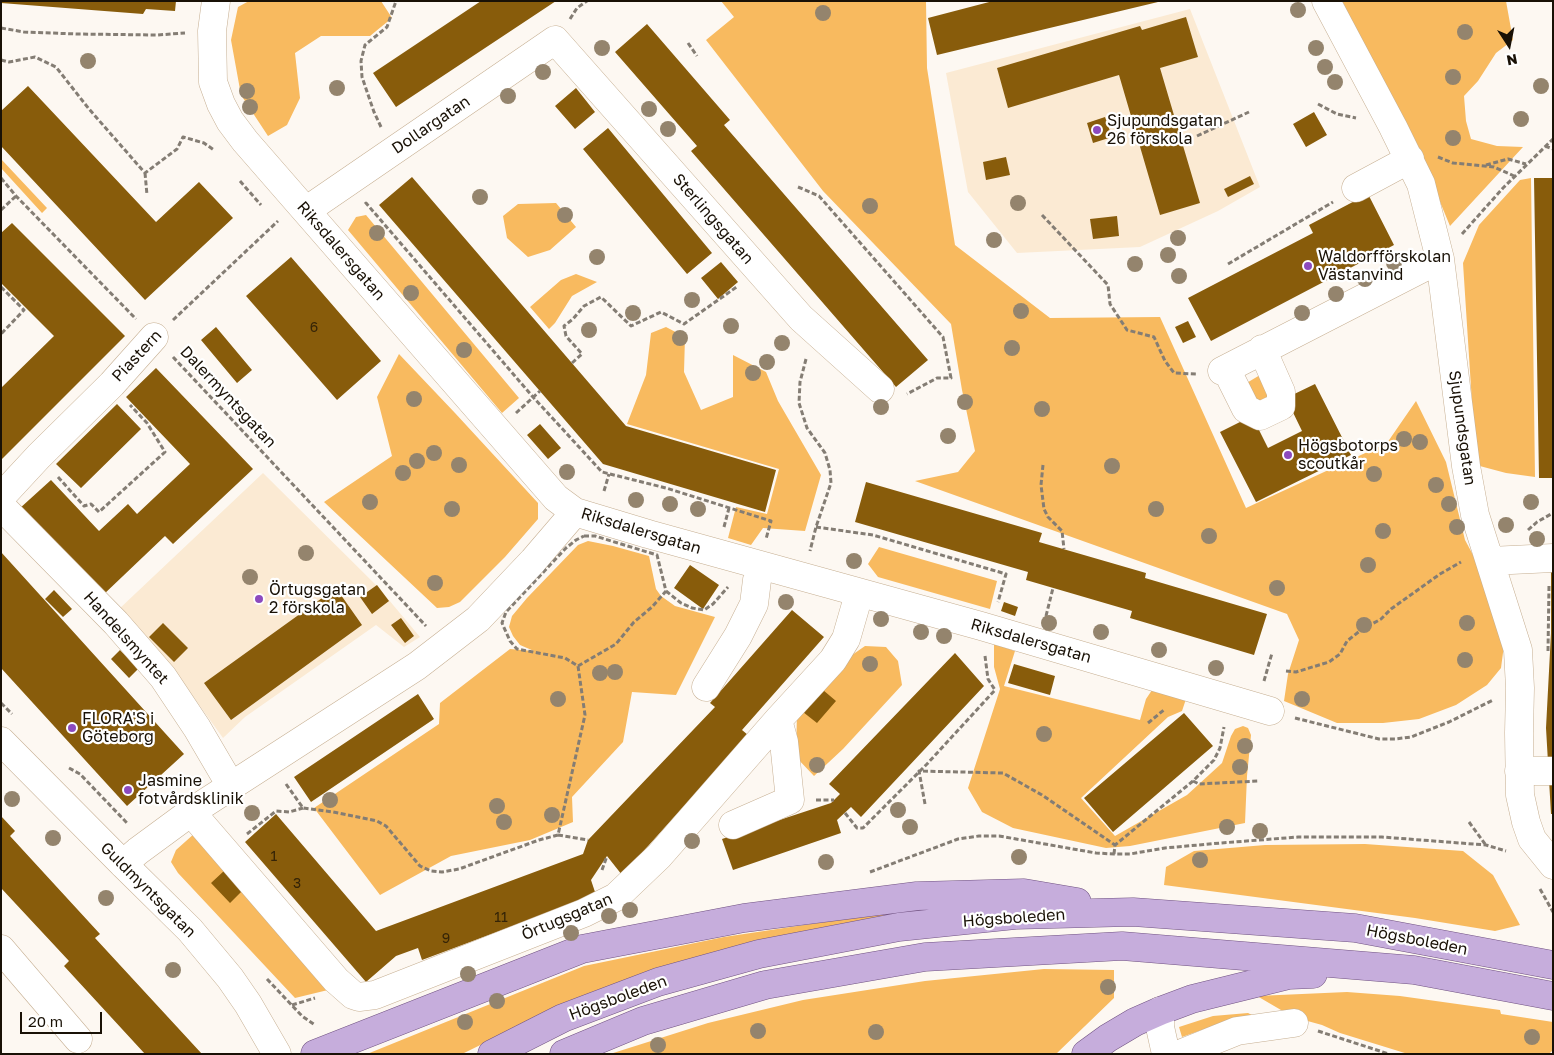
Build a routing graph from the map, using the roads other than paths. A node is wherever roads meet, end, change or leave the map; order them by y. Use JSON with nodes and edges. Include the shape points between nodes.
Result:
{"nodes":[{"id":1,"x":216,"y":1,"type":"edge"},
{"id":2,"x":1326,"y":1,"type":"edge"},
{"id":3,"x":556,"y":40,"type":"joint"},
{"id":4,"x":1405,"y":150,"type":"junction"},
{"id":5,"x":1356,"y":188,"type":"road end"},
{"id":6,"x":296,"y":217,"type":"junction"},
{"id":7,"x":1440,"y":259,"type":"junction"},
{"id":8,"x":154,"y":337,"type":"road end"},
{"id":9,"x":1262,"y":349,"type":"junction"},
{"id":10,"x":880,"y":389,"type":"road end"},
{"id":11,"x":1,"y":497,"type":"edge"},
{"id":12,"x":1,"y":506,"type":"edge"},
{"id":13,"x":575,"y":512,"type":"junction"},
{"id":14,"x":763,"y":555,"type":"junction"},
{"id":15,"x":1488,"y":556,"type":"junction"},
{"id":16,"x":1551,"y":570,"type":"edge"},
{"id":17,"x":860,"y":594,"type":"junction"},
{"id":18,"x":706,"y":687,"type":"dead end"},
{"id":19,"x":1266,"y":699,"type":"road end"},
{"id":20,"x":778,"y":720,"type":"junction"},
{"id":21,"x":1,"y":740,"type":"edge"},
{"id":22,"x":1553,"y":771,"type":"edge"},
{"id":23,"x":1519,"y":772,"type":"junction"},
{"id":24,"x":231,"y":786,"type":"junction"},
{"id":25,"x":191,"y":812,"type":"junction"},
{"id":26,"x":733,"y":825,"type":"dead end"},
{"id":27,"x":122,"y":864,"type":"junction"},
{"id":28,"x":1553,"y":865,"type":"edge"},
{"id":29,"x":1133,"y":912,"type":"junction"},
{"id":30,"x":1,"y":949,"type":"edge"},
{"id":31,"x":1553,"y":966,"type":"edge"},
{"id":32,"x":1414,"y":970,"type":"junction"},
{"id":33,"x":1553,"y":996,"type":"edge"},
{"id":34,"x":1160,"y":1011,"type":"junction"},
{"id":35,"x":1294,"y":1023,"type":"dead end"},
{"id":36,"x":78,"y":1039,"type":"dead end"},
{"id":37,"x":277,"y":1054,"type":"edge"},
{"id":38,"x":315,"y":1054,"type":"edge"},
{"id":39,"x":492,"y":1054,"type":"edge"},
{"id":40,"x":564,"y":1054,"type":"edge"},
{"id":41,"x":1086,"y":1054,"type":"edge"},
{"id":42,"x":1166,"y":1054,"type":"edge"},
{"id":43,"x":1180,"y":1054,"type":"edge"}],
"edges":[{"from":1,"to":6,"type":"street","name":"Riksdalersgatan","via":[[212,31],[213,82],[220,104]]},
{"from":2,"to":4,"type":"street","name":"Sjupundsgatan"},
{"from":3,"to":6,"type":"street","name":"Dollargatan"},
{"from":3,"to":10,"type":"street","name":"Sterlingsgatan","via":[[802,318]]},
{"from":4,"to":5,"type":"street"},
{"from":4,"to":7,"type":"street","name":"Sjupundsgatan","via":[[1421,184]]},
{"from":6,"to":13,"type":"street","name":"Riksdalersgatan","via":[[556,498]]},
{"from":7,"to":9,"type":"street"},
{"from":7,"to":15,"type":"street","name":"Sjupundsgatan","via":[[1466,466],[1475,515]]},
{"from":8,"to":11,"type":"street","name":"Piastern"},
{"from":9,"to":9,"type":"street","via":[[1224,370],[1246,408],[1260,416],[1281,406],[1281,392]]},
{"from":12,"to":24,"type":"street","name":"Handelsmyntet","via":[[116,623],[163,677]]},
{"from":13,"to":14,"type":"street","name":"Riksdalersgatan","via":[[648,534]]},
{"from":13,"to":24,"type":"street","via":[[478,619],[417,666]]},
{"from":14,"to":17,"type":"street","name":"Riksdalersgatan"},
{"from":14,"to":18,"type":"street","via":[[754,604]]},
{"from":15,"to":16,"type":"street"},
{"from":15,"to":23,"type":"street","name":"Sjupundsgatan","via":[[1518,650]]},
{"from":17,"to":19,"type":"street","name":"Riksdalersgatan","via":[[989,617],[1226,698]]},
{"from":17,"to":20,"type":"street","name":"Örtugsgatan","via":[[846,639],[833,660]]},
{"from":20,"to":25,"type":"street","name":"Örtugsgatan","via":[[659,856],[616,897],[584,913],[375,995],[353,995],[336,980]]},
{"from":20,"to":26,"type":"street","via":[[784,742],[790,800]]},
{"from":21,"to":27,"type":"street","name":"Guldmyntsgatan"},
{"from":22,"to":23,"type":"street"},
{"from":23,"to":28,"type":"street","name":"Sjupundsgatan","via":[[1520,795],[1532,839]]},
{"from":24,"to":25,"type":"street"},
{"from":25,"to":27,"type":"street"},
{"from":27,"to":37,"type":"street","name":"Guldmyntsgatan","via":[[190,930],[230,978]]},
{"from":29,"to":31,"type":"main road","name":"Högsboleden","via":[[1355,928]]},
{"from":29,"to":38,"type":"main road","via":[[1024,892],[917,896],[744,918],[582,949]]},
{"from":29,"to":39,"type":"main road","name":"Högsboleden","via":[[1015,915],[900,927],[759,954],[658,982],[563,1018]]},
{"from":30,"to":36,"type":"street"},
{"from":32,"to":33,"type":"main road","name":"Högsboleden"},
{"from":32,"to":34,"type":"main road","via":[[1290,975],[1218,992]]},
{"from":32,"to":40,"type":"main road","name":"Högsboleden","via":[[1122,946],[925,957],[765,985],[643,1021]]},
{"from":34,"to":41,"type":"main road","via":[[1134,1022]]},
{"from":34,"to":42,"type":"street"},
{"from":35,"to":43,"type":"street","via":[[1237,1032]]}]}
